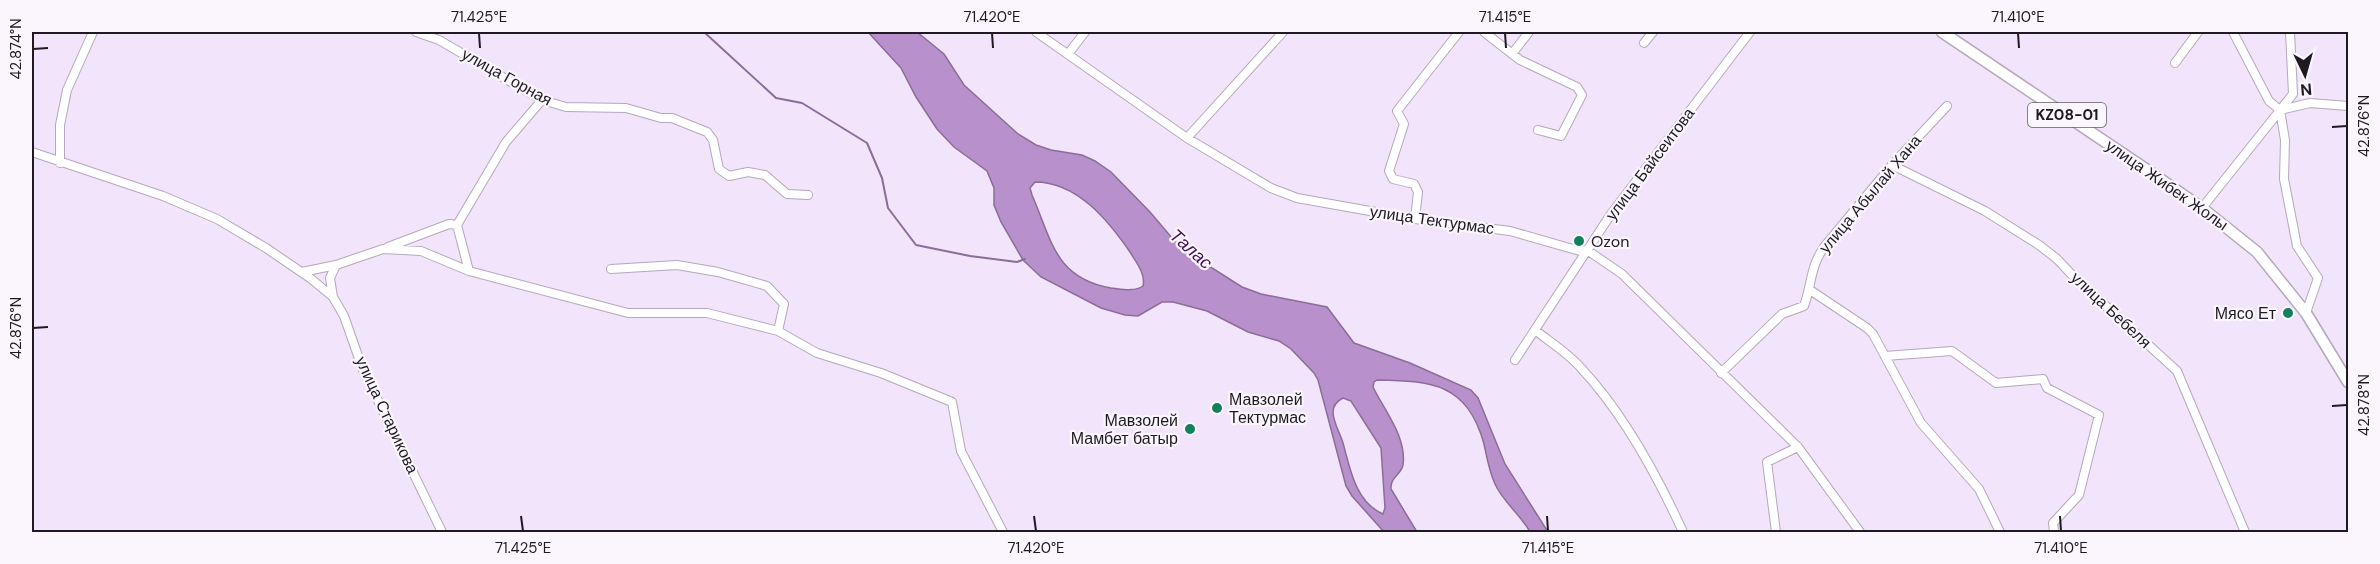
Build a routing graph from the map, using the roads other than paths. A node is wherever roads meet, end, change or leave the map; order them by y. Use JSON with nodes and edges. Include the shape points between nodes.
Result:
{"nodes":[{"id":1,"x":93,"y":32,"type":"edge"},
{"id":2,"x":416,"y":32,"type":"edge"},
{"id":3,"x":1036,"y":32,"type":"edge"},
{"id":4,"x":1085,"y":32,"type":"edge"},
{"id":5,"x":1283,"y":32,"type":"edge"},
{"id":6,"x":1459,"y":32,"type":"edge"},
{"id":7,"x":1484,"y":32,"type":"edge"},
{"id":8,"x":1529,"y":32,"type":"edge"},
{"id":9,"x":1653,"y":32,"type":"edge"},
{"id":10,"x":1750,"y":32,"type":"edge"},
{"id":11,"x":1942,"y":32,"type":"edge"},
{"id":12,"x":2198,"y":32,"type":"edge"},
{"id":13,"x":2233,"y":32,"type":"edge"},
{"id":14,"x":2290,"y":32,"type":"edge"},
{"id":15,"x":1644,"y":43,"type":"dead end"},
{"id":16,"x":1068,"y":54,"type":"junction"},
{"id":17,"x":1512,"y":54,"type":"junction"},
{"id":18,"x":2175,"y":63,"type":"dead end"},
{"id":19,"x":542,"y":100,"type":"junction"},
{"id":20,"x":1947,"y":106,"type":"dead end"},
{"id":21,"x":2349,"y":106,"type":"edge"},
{"id":22,"x":2280,"y":110,"type":"junction"},
{"id":23,"x":1538,"y":130,"type":"dead end"},
{"id":24,"x":1187,"y":138,"type":"junction"},
{"id":25,"x":32,"y":152,"type":"edge"},
{"id":26,"x":60,"y":163,"type":"junction"},
{"id":27,"x":1892,"y":165,"type":"junction"},
{"id":28,"x":808,"y":195,"type":"dead end"},
{"id":29,"x":2202,"y":208,"type":"junction"},
{"id":30,"x":1415,"y":219,"type":"junction"},
{"id":31,"x":457,"y":225,"type":"junction"},
{"id":32,"x":383,"y":249,"type":"junction"},
{"id":33,"x":1587,"y":250,"type":"junction"},
{"id":34,"x":336,"y":265,"type":"junction"},
{"id":35,"x":611,"y":269,"type":"dead end"},
{"id":36,"x":469,"y":271,"type":"junction"},
{"id":37,"x":302,"y":272,"type":"junction"},
{"id":38,"x":1810,"y":290,"type":"junction"},
{"id":39,"x":333,"y":297,"type":"junction"},
{"id":40,"x":2306,"y":313,"type":"junction"},
{"id":41,"x":778,"y":330,"type":"junction"},
{"id":42,"x":1535,"y":330,"type":"junction"},
{"id":43,"x":1885,"y":356,"type":"junction"},
{"id":44,"x":1515,"y":360,"type":"dead end"},
{"id":45,"x":1721,"y":373,"type":"junction"},
{"id":46,"x":2349,"y":382,"type":"edge"},
{"id":47,"x":1798,"y":447,"type":"junction"},
{"id":48,"x":442,"y":532,"type":"edge"},
{"id":49,"x":1003,"y":532,"type":"edge"},
{"id":50,"x":1683,"y":532,"type":"edge"},
{"id":51,"x":1776,"y":532,"type":"edge"},
{"id":52,"x":1860,"y":532,"type":"edge"},
{"id":53,"x":2000,"y":532,"type":"edge"},
{"id":54,"x":2054,"y":532,"type":"edge"},
{"id":55,"x":2243,"y":532,"type":"edge"}],
"edges":[{"from":1,"to":26,"type":"street","via":[[67,90],[60,125]]},
{"from":2,"to":19,"type":"street","name":"улица Горная","via":[[439,40]]},
{"from":3,"to":16,"type":"street","name":"улица Тектурмас"},
{"from":4,"to":16,"type":"street"},
{"from":5,"to":24,"type":"street"},
{"from":6,"to":30,"type":"street","via":[[1397,111],[1404,124],[1389,171],[1393,179],[1414,184],[1418,192]]},
{"from":7,"to":17,"type":"street"},
{"from":8,"to":17,"type":"street"},
{"from":9,"to":15,"type":"street"},
{"from":10,"to":33,"type":"street","name":"улица Байсеитова"},
{"from":11,"to":29,"type":"main road","name":"улица Жибек Жолы","number":"KZ08-01"},
{"from":12,"to":18,"type":"street"},
{"from":13,"to":22,"type":"street","via":[[2270,101]]},
{"from":14,"to":22,"type":"street","via":[[2293,94]]},
{"from":16,"to":24,"type":"street","name":"улица Тектурмас"},
{"from":17,"to":23,"type":"street","via":[[1577,87],[1582,95],[1561,136]]},
{"from":19,"to":28,"type":"street","name":"улица Горная","via":[[566,107],[626,108],[672,118],[707,132],[713,140],[719,169],[729,177],[748,172],[765,175],[787,194]]},
{"from":19,"to":31,"type":"street","via":[[506,142]]},
{"from":20,"to":27,"type":"street","name":"улица Абылай Хана"},
{"from":21,"to":22,"type":"street","via":[[2310,102]]},
{"from":22,"to":29,"type":"street"},
{"from":22,"to":40,"type":"street","via":[[2284,179],[2297,246],[2318,278]]},
{"from":24,"to":30,"type":"street","name":"улица Тектурмас","via":[[1271,188],[1297,198]]},
{"from":25,"to":26,"type":"street"},
{"from":26,"to":37,"type":"street","via":[[163,196],[217,219]]},
{"from":27,"to":38,"type":"street","name":"улица Абылай Хана","via":[[1815,260]]},
{"from":27,"to":55,"type":"street","name":"улица Бебеля","via":[[1985,211],[2039,245],[2177,371]]},
{"from":29,"to":40,"type":"main road","name":"улица Жибек Жолы","number":"KZ08-01","via":[[2257,252]]},
{"from":30,"to":33,"type":"street","name":"улица Тектурмас","via":[[1509,231]]},
{"from":31,"to":32,"type":"street","via":[[449,224]]},
{"from":31,"to":36,"type":"street"},
{"from":32,"to":34,"type":"street"},
{"from":32,"to":36,"type":"street","via":[[421,251]]},
{"from":33,"to":42,"type":"street","name":"улица Байсеитова"},
{"from":33,"to":45,"type":"street","name":"улица Тектурмас","via":[[1622,274]]},
{"from":34,"to":37,"type":"street"},
{"from":34,"to":39,"type":"street","via":[[330,278]]},
{"from":35,"to":41,"type":"street","via":[[677,265],[767,286],[784,304]]},
{"from":36,"to":41,"type":"street","via":[[628,313],[707,313]]},
{"from":37,"to":39,"type":"street"},
{"from":38,"to":43,"type":"street","via":[[1874,334]]},
{"from":38,"to":45,"type":"street","via":[[1804,306],[1782,314]]},
{"from":39,"to":48,"type":"street","name":"улица Старикова","via":[[363,370]]},
{"from":40,"to":46,"type":"main road","name":"улица Жибек Жолы","number":"KZ08-01"},
{"from":41,"to":49,"type":"street","via":[[817,353],[881,373],[952,402],[961,451]]},
{"from":42,"to":44,"type":"street","name":"улица Байсеитова"},
{"from":42,"to":50,"type":"street","via":[[1580,367],[1618,415]]},
{"from":43,"to":53,"type":"street","via":[[1922,423],[1980,489]]},
{"from":43,"to":54,"type":"street","via":[[1952,351],[1996,383],[2043,379],[2047,388],[2099,415],[2079,495],[2053,523]]},
{"from":45,"to":47,"type":"street","name":"улица Тектурмас"},
{"from":47,"to":51,"type":"street","via":[[1767,462]]},
{"from":47,"to":52,"type":"street","name":"улица Тектурмас"}]}
